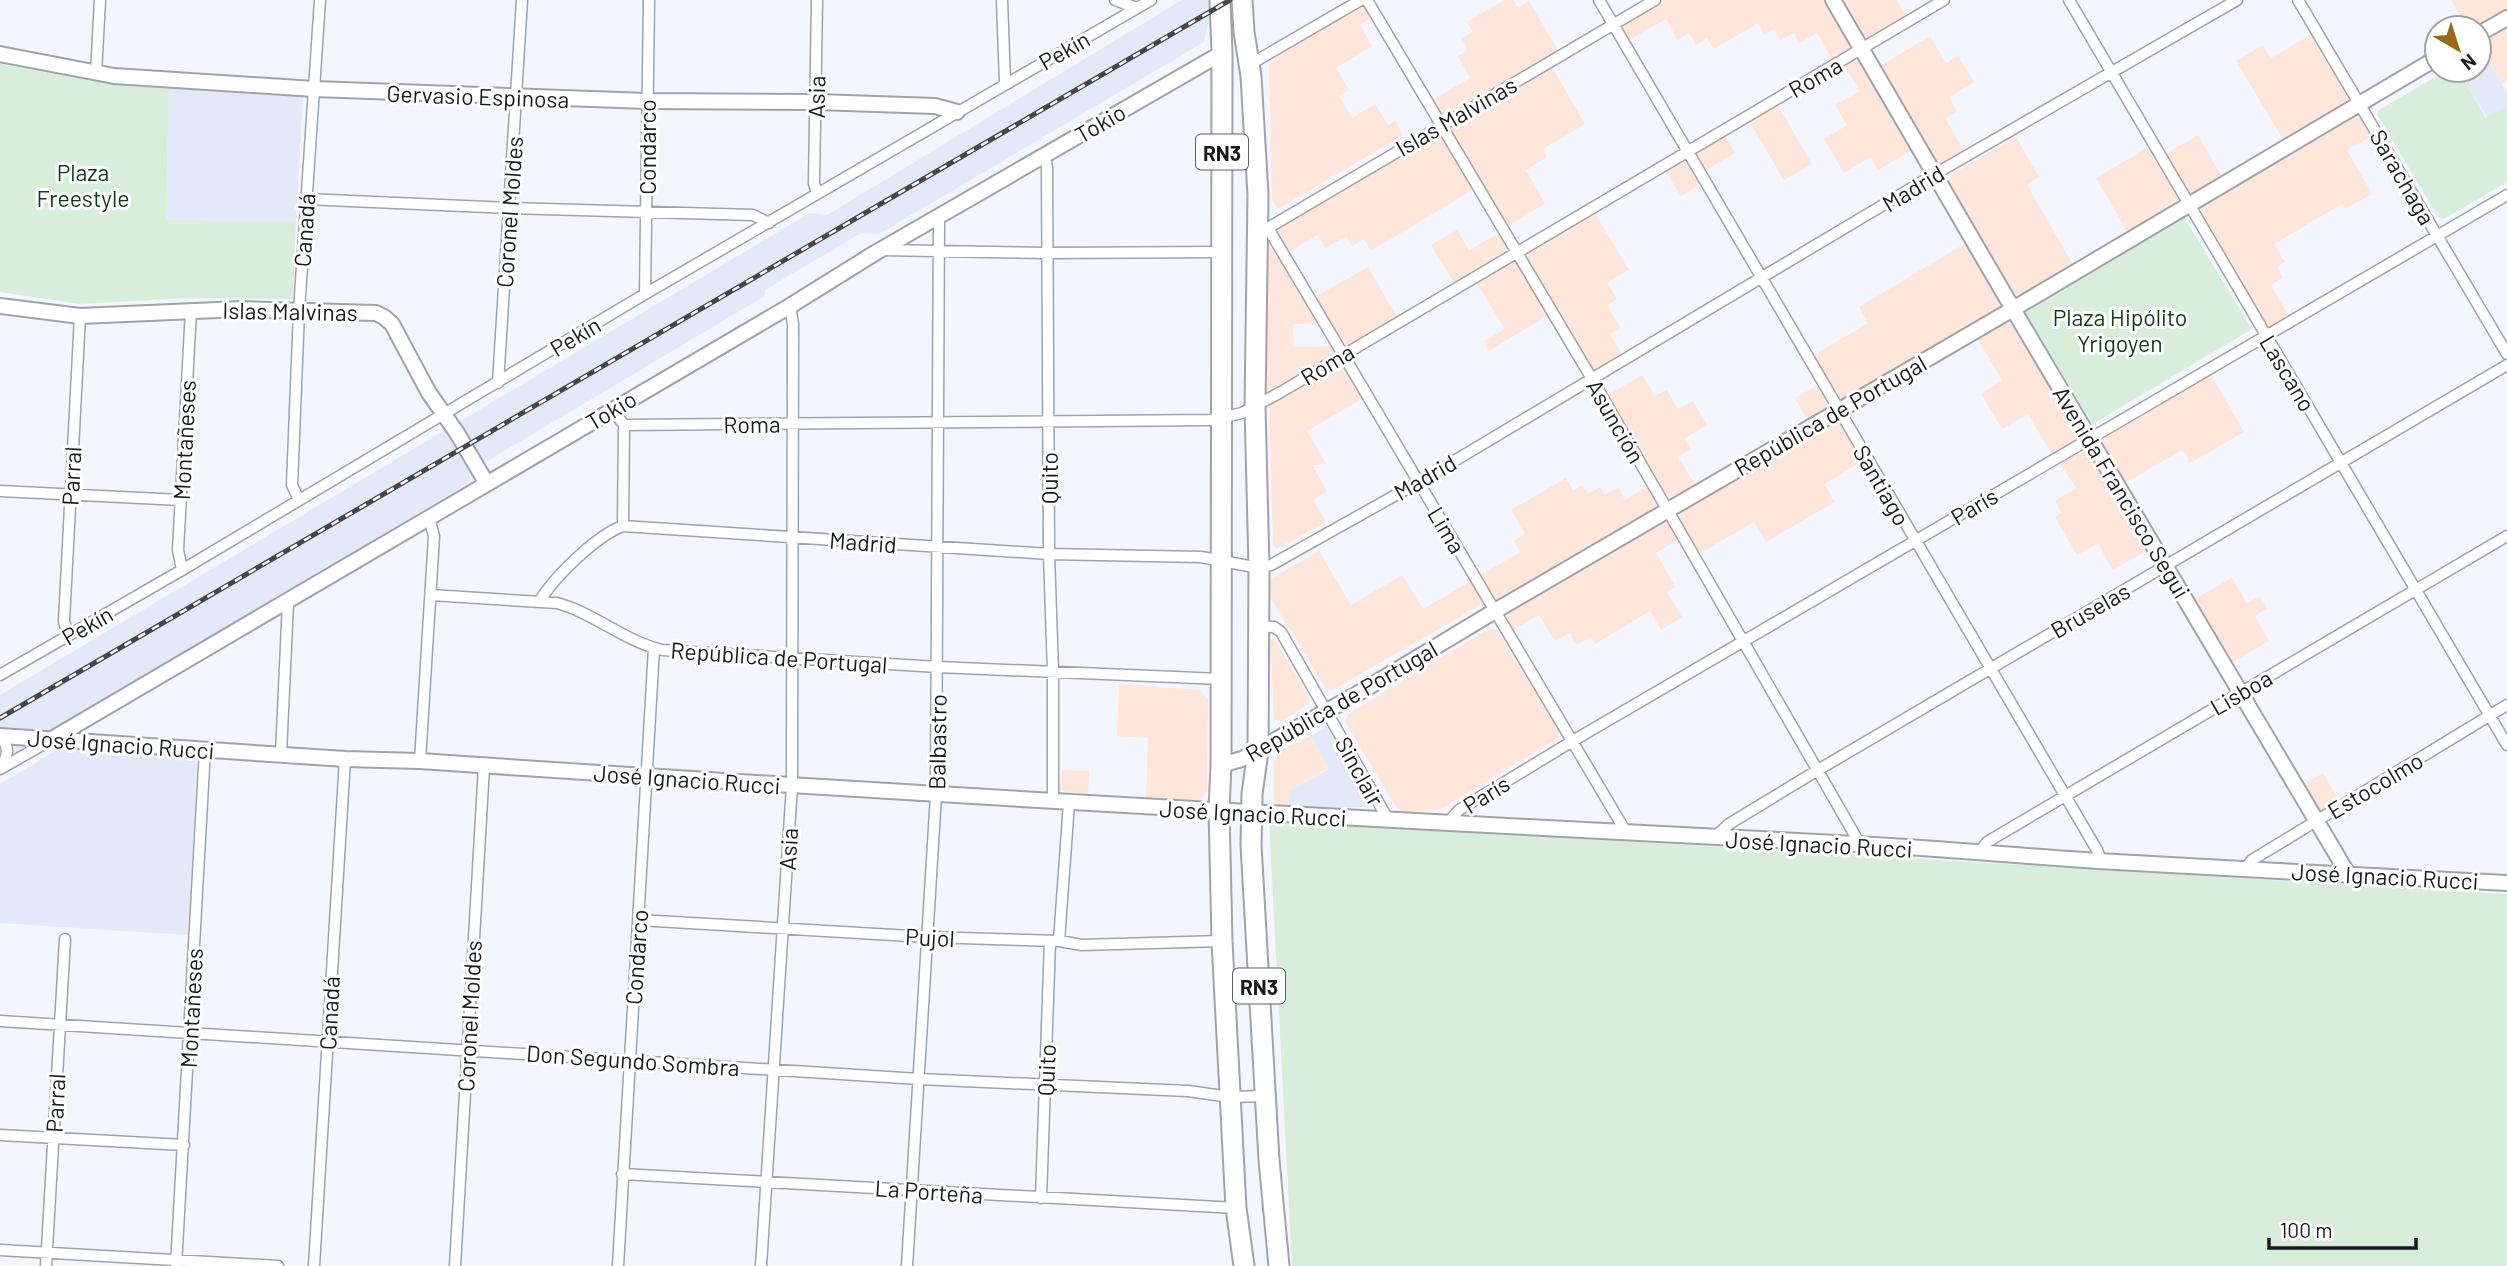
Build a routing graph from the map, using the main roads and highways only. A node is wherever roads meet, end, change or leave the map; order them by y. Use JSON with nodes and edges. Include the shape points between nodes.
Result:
{"nodes":[{"id":1,"x":1220,"y":0,"type":"edge"},
{"id":2,"x":1242,"y":0,"type":"edge"},
{"id":3,"x":1244,"y":1266,"type":"edge"},
{"id":4,"x":1279,"y":1266,"type":"edge"}],
"edges":[{"from":1,"to":3,"type":"highway","number":"RN3","via":[[1219,810],[1236,1208]]},
{"from":2,"to":4,"type":"highway","number":"RN3","via":[[1263,228],[1255,406],[1258,751],[1251,845],[1262,1096]]}]}
